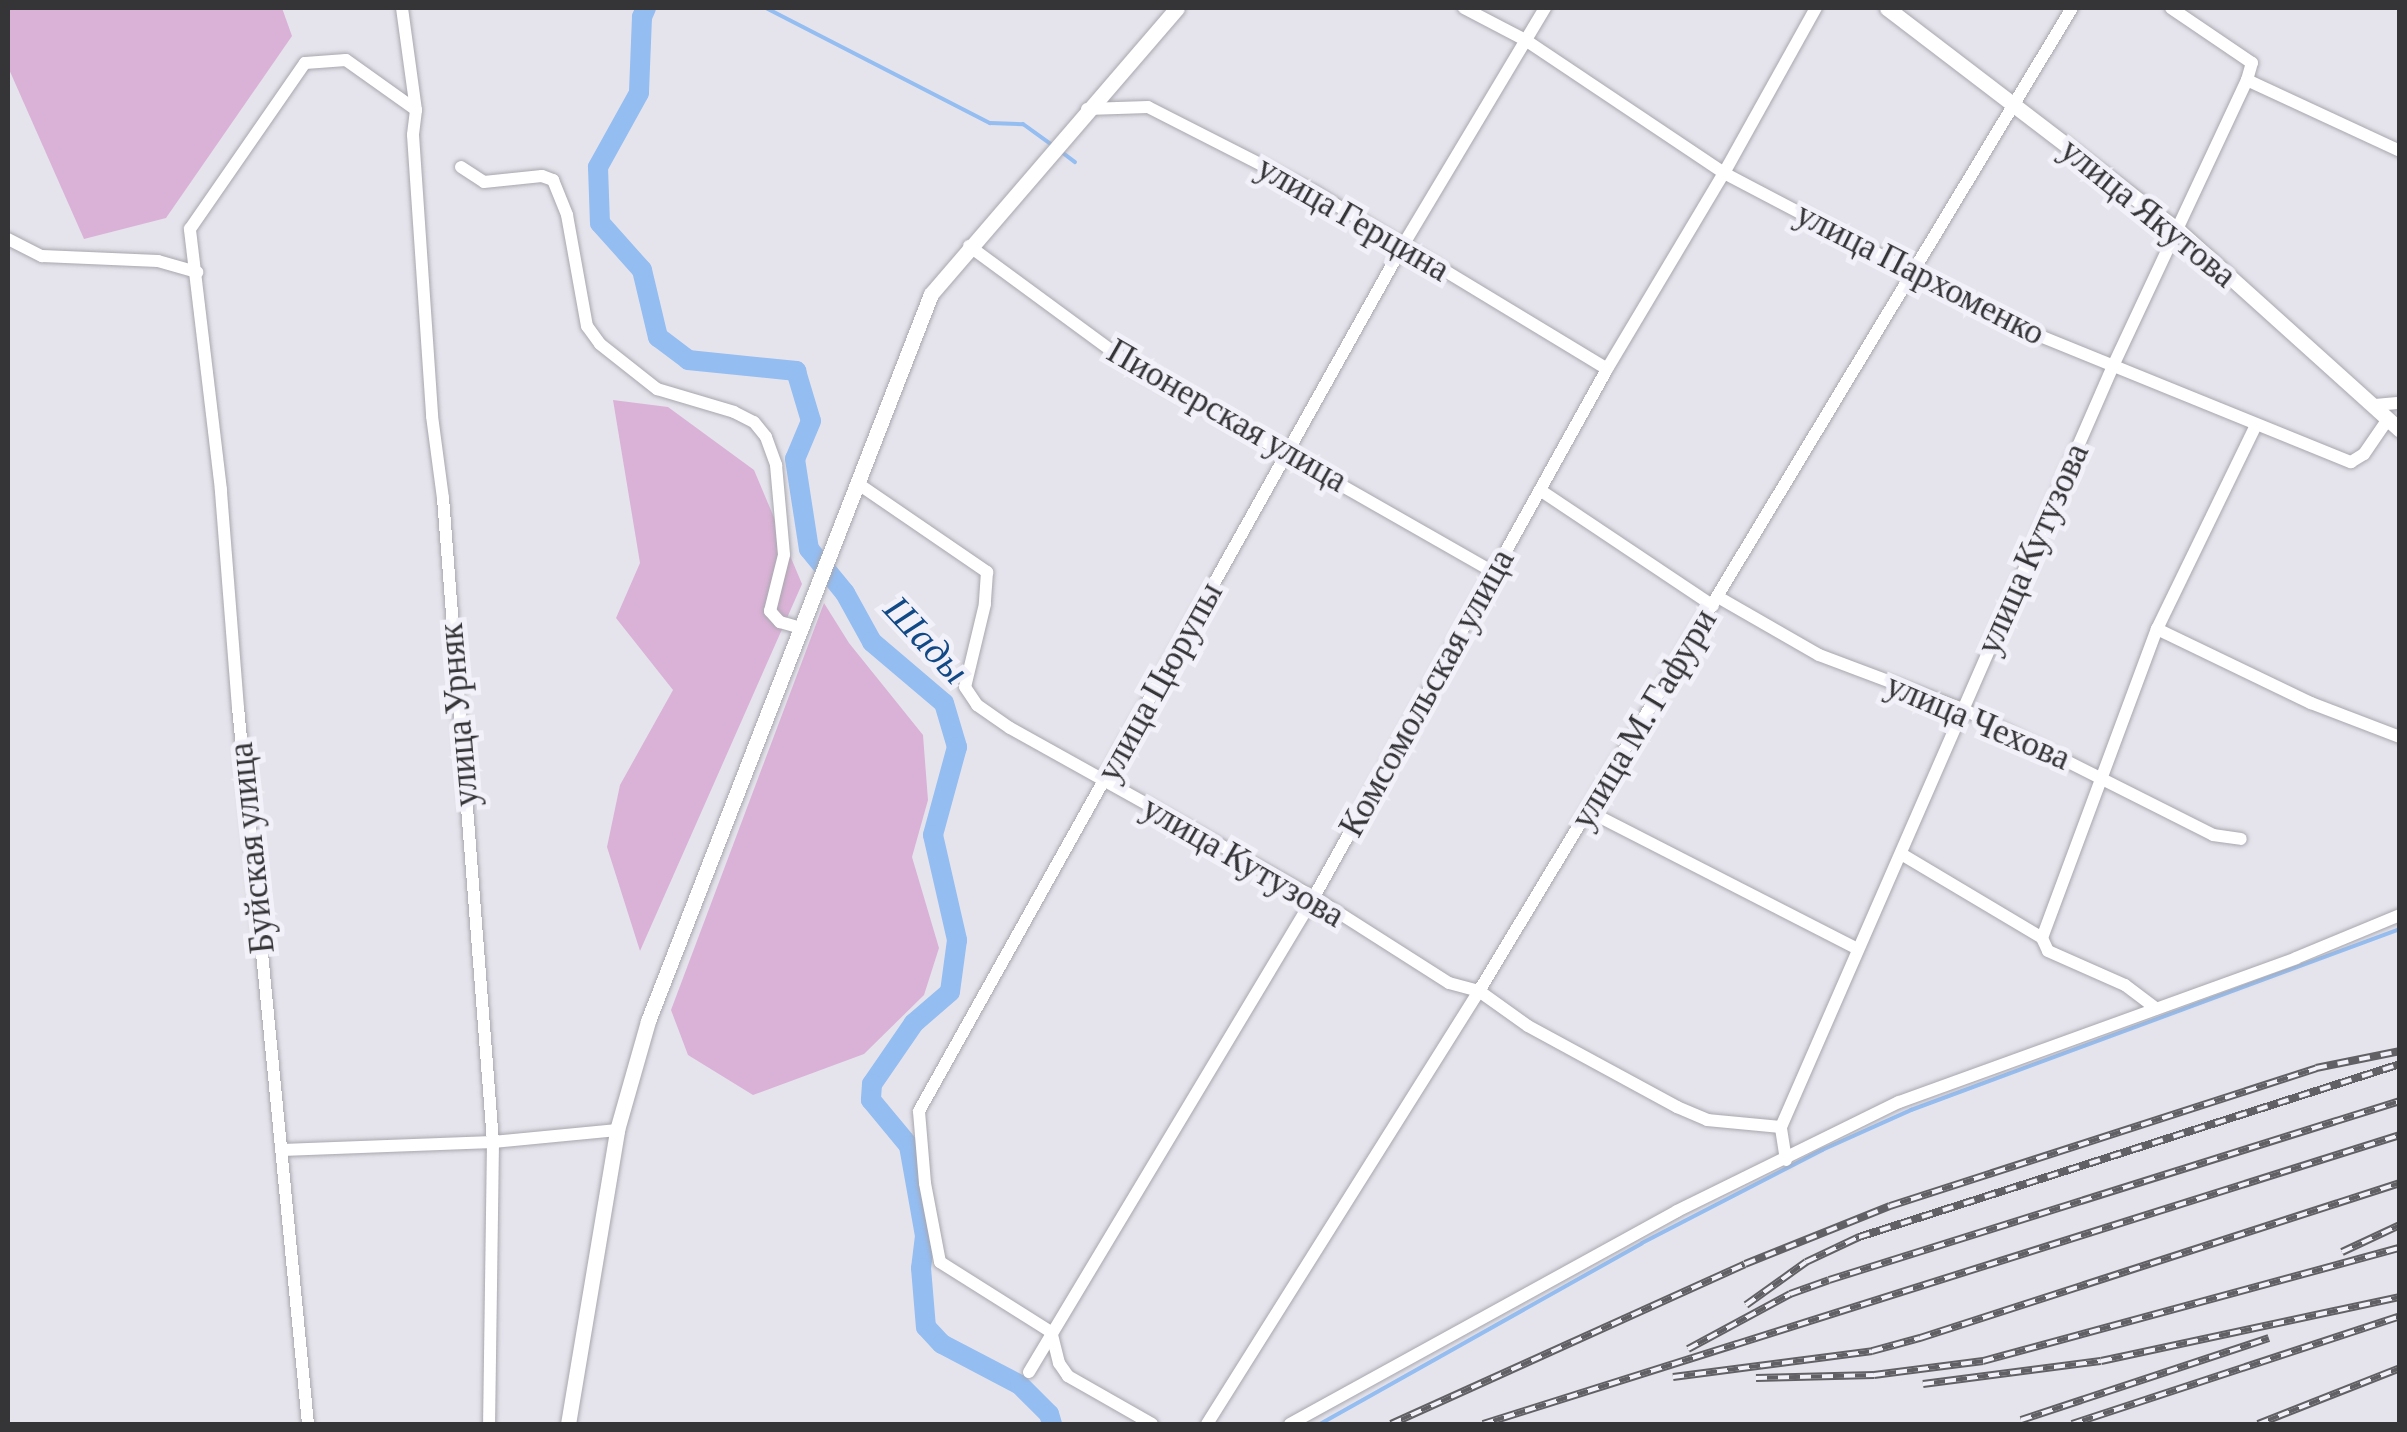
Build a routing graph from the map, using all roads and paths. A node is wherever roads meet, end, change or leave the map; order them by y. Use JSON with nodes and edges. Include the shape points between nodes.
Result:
{"nodes":[{"id":1,"x":402,"y":8,"type":"edge"},
{"id":2,"x":1177,"y":8,"type":"edge"},
{"id":3,"x":1464,"y":8,"type":"edge"},
{"id":4,"x":1545,"y":8,"type":"edge"},
{"id":5,"x":1816,"y":8,"type":"edge"},
{"id":6,"x":1887,"y":8,"type":"edge"},
{"id":7,"x":2072,"y":8,"type":"edge"},
{"id":8,"x":2170,"y":8,"type":"edge"},
{"id":9,"x":1527,"y":41,"type":"junction"},
{"id":10,"x":2247,"y":80,"type":"junction"},
{"id":11,"x":2012,"y":105,"type":"junction"},
{"id":12,"x":1088,"y":109,"type":"junction"},
{"id":13,"x":416,"y":110,"type":"junction"},
{"id":14,"x":2400,"y":151,"type":"edge"},
{"id":15,"x":461,"y":167,"type":"dead end"},
{"id":16,"x":1724,"y":173,"type":"junction"},
{"id":17,"x":2179,"y":230,"type":"junction"},
{"id":18,"x":8,"y":238,"type":"edge"},
{"id":19,"x":969,"y":246,"type":"junction"},
{"id":20,"x":1402,"y":248,"type":"junction"},
{"id":21,"x":197,"y":272,"type":"junction"},
{"id":22,"x":1913,"y":274,"type":"junction"},
{"id":23,"x":2113,"y":366,"type":"junction"},
{"id":24,"x":1607,"y":368,"type":"junction"},
{"id":25,"x":2400,"y":402,"type":"edge"},
{"id":26,"x":2375,"y":405,"type":"junction"},
{"id":27,"x":2256,"y":425,"type":"junction"},
{"id":28,"x":2394,"y":425,"type":"edge"},
{"id":29,"x":1290,"y":453,"type":"junction"},
{"id":30,"x":856,"y":484,"type":"junction"},
{"id":31,"x":1540,"y":490,"type":"junction"},
{"id":32,"x":1494,"y":572,"type":"junction"},
{"id":33,"x":1715,"y":602,"type":"junction"},
{"id":34,"x":801,"y":628,"type":"junction"},
{"id":35,"x":2157,"y":629,"type":"junction"},
{"id":36,"x":1963,"y":709,"type":"junction"},
{"id":37,"x":2400,"y":736,"type":"edge"},
{"id":38,"x":2100,"y":776,"type":"junction"},
{"id":39,"x":1104,"y":782,"type":"junction"},
{"id":40,"x":1588,"y":811,"type":"junction"},
{"id":41,"x":2241,"y":839,"type":"dead end"},
{"id":42,"x":1903,"y":855,"type":"junction"},
{"id":43,"x":1314,"y":897,"type":"junction"},
{"id":44,"x":2400,"y":915,"type":"edge"},
{"id":45,"x":2042,"y":938,"type":"junction"},
{"id":46,"x":1858,"y":949,"type":"junction"},
{"id":47,"x":1479,"y":991,"type":"junction"},
{"id":48,"x":2156,"y":1008,"type":"junction"},
{"id":49,"x":1780,"y":1127,"type":"junction"},
{"id":50,"x":616,"y":1130,"type":"junction"},
{"id":51,"x":493,"y":1142,"type":"junction"},
{"id":52,"x":282,"y":1150,"type":"junction"},
{"id":53,"x":1786,"y":1160,"type":"junction"},
{"id":54,"x":1051,"y":1332,"type":"junction"},
{"id":55,"x":1029,"y":1372,"type":"dead end"},
{"id":56,"x":308,"y":1424,"type":"edge"},
{"id":57,"x":489,"y":1424,"type":"edge"},
{"id":58,"x":568,"y":1424,"type":"edge"},
{"id":59,"x":1152,"y":1424,"type":"edge"},
{"id":60,"x":1207,"y":1424,"type":"edge"},
{"id":61,"x":1290,"y":1424,"type":"edge"}],
"edges":[{"from":1,"to":13,"type":"street","name":"улица Урняк"},
{"from":2,"to":12,"type":"street"},
{"from":3,"to":9,"type":"street","name":"улица Пархоменко"},
{"from":4,"to":9,"type":"street","name":"улица Цюрупы"},
{"from":5,"to":16,"type":"street","name":"Комсомольская улица"},
{"from":6,"to":11,"type":"street","name":"улица Якутова"},
{"from":7,"to":11,"type":"street","name":"улица М. Гафури"},
{"from":8,"to":10,"type":"street","via":[[2252,63]]},
{"from":9,"to":16,"type":"street","name":"улица Пархоменко"},
{"from":9,"to":20,"type":"street","name":"улица Цюрупы"},
{"from":10,"to":14,"type":"street"},
{"from":10,"to":17,"type":"street","name":"улица Кутузова"},
{"from":11,"to":17,"type":"street","name":"улица Якутова"},
{"from":11,"to":22,"type":"street","name":"улица М. Гафури"},
{"from":12,"to":19,"type":"street"},
{"from":12,"to":20,"type":"street","name":"улица Герцина","via":[[1148,107],[1316,192]]},
{"from":13,"to":21,"type":"street","name":"Буйская улица","via":[[346,60],[304,63],[190,229]]},
{"from":13,"to":51,"type":"street","name":"улица Урняк","via":[[432,416]]},
{"from":15,"to":34,"type":"street","via":[[484,182],[553,180],[587,326],[600,344],[656,389],[734,412],[766,437],[776,466],[784,555],[770,612]]},
{"from":16,"to":22,"type":"street","name":"улица Пархоменко"},
{"from":16,"to":24,"type":"street","name":"Комсомольская улица"},
{"from":17,"to":23,"type":"street","name":"улица Кутузова"},
{"from":17,"to":26,"type":"street","name":"улица Якутова"},
{"from":18,"to":21,"type":"street","via":[[42,256],[158,261]]},
{"from":19,"to":29,"type":"street","name":"Пионерская улица","via":[[1134,368]]},
{"from":19,"to":30,"type":"street","via":[[931,294]]},
{"from":20,"to":24,"type":"street","name":"улица Герцина"},
{"from":20,"to":29,"type":"street","name":"улица Цюрупы"},
{"from":21,"to":52,"type":"street","name":"Буйская улица"},
{"from":22,"to":23,"type":"street","name":"улица Пархоменко"},
{"from":22,"to":33,"type":"street","name":"улица М. Гафури"},
{"from":23,"to":27,"type":"street","name":"улица Пархоменко"},
{"from":23,"to":36,"type":"street","name":"улица Кутузова"},
{"from":24,"to":31,"type":"street","name":"Комсомольская улица"},
{"from":25,"to":26,"type":"street"},
{"from":26,"to":28,"type":"street","name":"улица Якутова"},
{"from":27,"to":28,"type":"street","name":"улица Пархоменко","via":[[2351,462]]},
{"from":27,"to":35,"type":"street"},
{"from":29,"to":32,"type":"street","name":"Пионерская улица"},
{"from":29,"to":39,"type":"street","name":"улица Цюрупы"},
{"from":30,"to":34,"type":"street"},
{"from":30,"to":39,"type":"street","name":"улица Кутузова","via":[[987,572],[986,604],[965,687],[977,705]]},
{"from":31,"to":32,"type":"street","name":"Комсомольская улица"},
{"from":31,"to":33,"type":"street","name":"улица Чехова"},
{"from":32,"to":43,"type":"street","name":"Комсомольская улица"},
{"from":33,"to":36,"type":"street","name":"улица Чехова","via":[[1819,655]]},
{"from":33,"to":40,"type":"street","name":"улица М. Гафури"},
{"from":34,"to":50,"type":"street","via":[[648,1021]]},
{"from":35,"to":37,"type":"street","via":[[2311,703]]},
{"from":35,"to":38,"type":"street"},
{"from":36,"to":38,"type":"street","name":"улица Чехова"},
{"from":36,"to":42,"type":"street","name":"улица Кутузова"},
{"from":38,"to":41,"type":"street","name":"улица Чехова","via":[[2214,834]]},
{"from":38,"to":45,"type":"street"},
{"from":39,"to":43,"type":"street","name":"улица Кутузова"},
{"from":39,"to":54,"type":"street","name":"улица Цюрупы","via":[[919,1111],[940,1262]]},
{"from":40,"to":46,"type":"street"},
{"from":40,"to":47,"type":"street","name":"улица М. Гафури"},
{"from":42,"to":45,"type":"street"},
{"from":42,"to":46,"type":"street","name":"улица Кутузова"},
{"from":43,"to":47,"type":"street","name":"улица Кутузова","via":[[1449,983]]},
{"from":43,"to":54,"type":"street","name":"Комсомольская улица"},
{"from":44,"to":48,"type":"street"},
{"from":45,"to":48,"type":"street","via":[[2048,951],[2125,985]]},
{"from":46,"to":49,"type":"street","name":"улица Кутузова"},
{"from":47,"to":49,"type":"street","name":"улица Кутузова","via":[[1528,1026],[1678,1107],[1707,1120]]},
{"from":47,"to":60,"type":"street","name":"улица М. Гафури"},
{"from":48,"to":53,"type":"street","via":[[1899,1102]]},
{"from":49,"to":53,"type":"street"},
{"from":50,"to":51,"type":"street"},
{"from":50,"to":58,"type":"street"},
{"from":51,"to":52,"type":"street"},
{"from":51,"to":57,"type":"street","name":"улица Урняк"},
{"from":52,"to":56,"type":"street","name":"Буйская улица"},
{"from":53,"to":61,"type":"street","via":[[1677,1211]]},
{"from":54,"to":55,"type":"street","name":"Комсомольская улица"},
{"from":54,"to":59,"type":"street","via":[[1068,1376]]}]}
